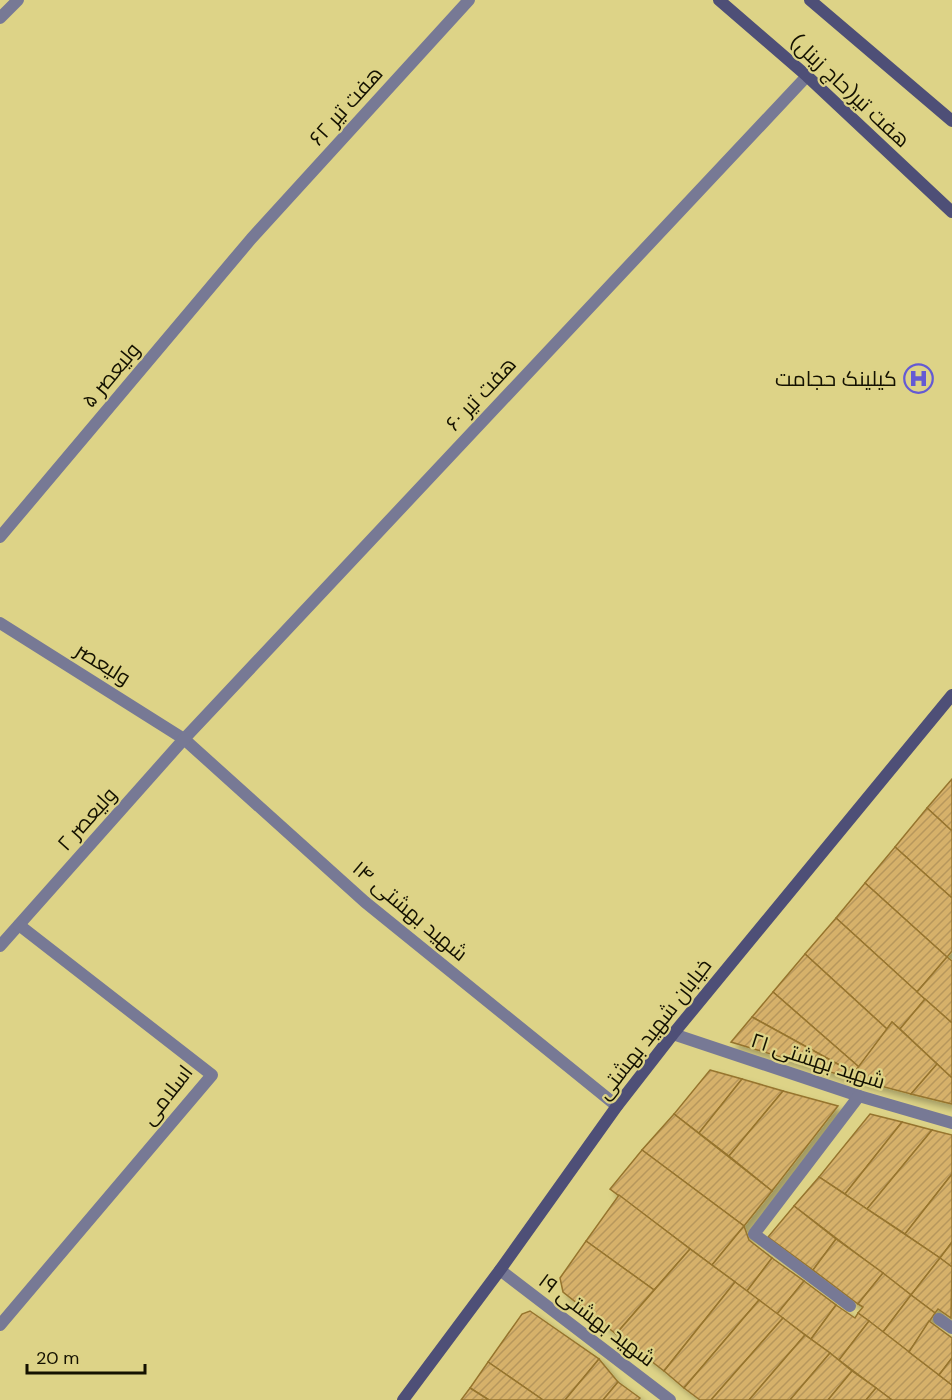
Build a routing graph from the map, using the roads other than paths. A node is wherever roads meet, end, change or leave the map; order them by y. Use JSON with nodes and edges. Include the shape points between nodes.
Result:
{"nodes":[{"id":1,"x":18,"y":0,"type":"edge"},
{"id":2,"x":469,"y":0,"type":"edge"},
{"id":3,"x":719,"y":0,"type":"edge"},
{"id":4,"x":810,"y":0,"type":"edge"},
{"id":5,"x":0,"y":18,"type":"edge"},
{"id":6,"x":807,"y":76,"type":"junction"},
{"id":7,"x":952,"y":121,"type":"edge"},
{"id":8,"x":952,"y":212,"type":"edge"},
{"id":9,"x":251,"y":239,"type":"joint"},
{"id":10,"x":0,"y":537,"type":"edge"},
{"id":11,"x":0,"y":623,"type":"edge"},
{"id":12,"x":952,"y":695,"type":"edge"},
{"id":13,"x":184,"y":739,"type":"junction"},
{"id":14,"x":19,"y":925,"type":"junction"},
{"id":15,"x":0,"y":946,"type":"edge"},
{"id":16,"x":673,"y":1034,"type":"junction"},
{"id":17,"x":859,"y":1096,"type":"junction"},
{"id":18,"x":617,"y":1106,"type":"junction"},
{"id":19,"x":952,"y":1123,"type":"edge"},
{"id":20,"x":501,"y":1270,"type":"junction"},
{"id":21,"x":850,"y":1306,"type":"dead end"},
{"id":22,"x":939,"y":1319,"type":"dead end"},
{"id":23,"x":0,"y":1325,"type":"edge"},
{"id":24,"x":952,"y":1328,"type":"edge"},
{"id":25,"x":403,"y":1400,"type":"edge"},
{"id":26,"x":670,"y":1400,"type":"edge"}],
"edges":[{"from":1,"to":5,"type":"street"},
{"from":2,"to":9,"type":"street","name":"هفت تیر ۶۲"},
{"from":3,"to":6,"type":"street","name":"هفت تیر(حاج زینل)"},
{"from":4,"to":7,"type":"street","name":"هفت تیر(حاج زینل)"},
{"from":6,"to":8,"type":"street","name":"هفت تیر(حاج زینل)"},
{"from":6,"to":13,"type":"street","name":"هفت تیر ۶۰"},
{"from":9,"to":10,"type":"street","name":"ولیعصر ۵"},
{"from":11,"to":13,"type":"street","name":"ولیعصر"},
{"from":12,"to":16,"type":"street","name":"خیابان شهید بهشتی"},
{"from":13,"to":14,"type":"street","name":"ولیعصر ۲"},
{"from":13,"to":18,"type":"street","name":"شهید بهشتی ۱۴","via":[[365,902]]},
{"from":14,"to":15,"type":"street","name":"ولیعصر ۲"},
{"from":14,"to":23,"type":"street","name":"اسلامی","via":[[212,1075]]},
{"from":16,"to":17,"type":"street","name":"شهید بهشتی ۲۱"},
{"from":16,"to":18,"type":"street","name":"خیابان شهید بهشتی"},
{"from":17,"to":19,"type":"street","name":"شهید بهشتی ۲۱"},
{"from":17,"to":21,"type":"street","via":[[754,1233]]},
{"from":18,"to":20,"type":"street","name":"خیابان شهید بهشتی"},
{"from":20,"to":25,"type":"street","name":"خیابان شهید بهشتی"},
{"from":20,"to":26,"type":"street","name":"شهید بهشتی ۱۹"},
{"from":22,"to":24,"type":"street"}]}
